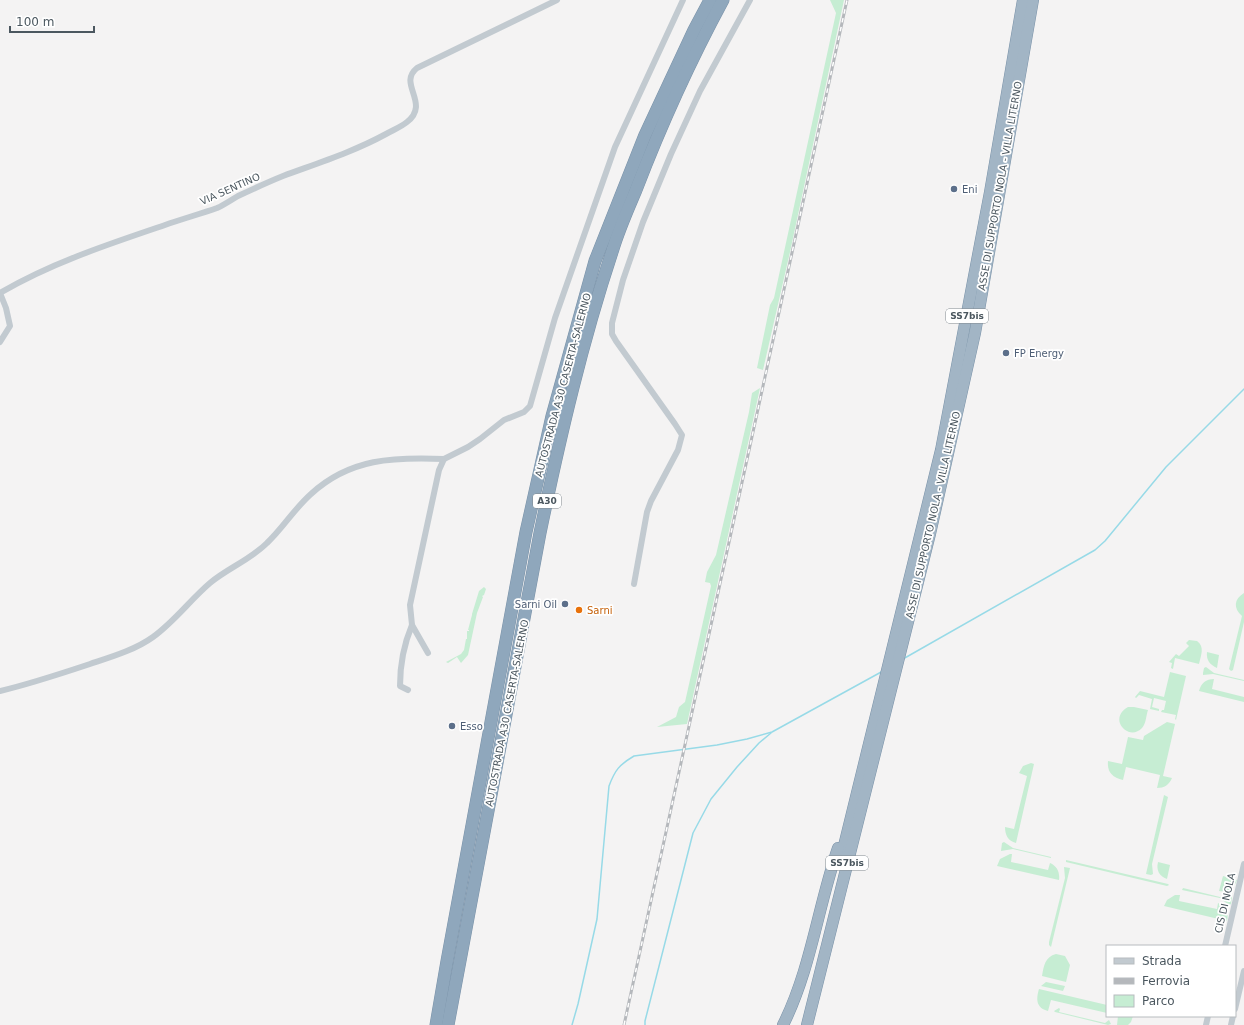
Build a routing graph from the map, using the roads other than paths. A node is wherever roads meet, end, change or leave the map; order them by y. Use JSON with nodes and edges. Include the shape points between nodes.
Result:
{"nodes":[{"id":1,"x":557,"y":0,"type":"edge"},
{"id":2,"x":683,"y":0,"type":"edge"},
{"id":3,"x":710,"y":0,"type":"edge"},
{"id":4,"x":723,"y":0,"type":"edge"},
{"id":5,"x":750,"y":0,"type":"edge"},
{"id":6,"x":1023,"y":0,"type":"edge"},
{"id":7,"x":1033,"y":0,"type":"edge"},
{"id":8,"x":0,"y":293,"type":"edge"},
{"id":9,"x":0,"y":342,"type":"edge"},
{"id":10,"x":444,"y":459,"type":"junction"},
{"id":11,"x":634,"y":584,"type":"dead end"},
{"id":12,"x":412,"y":625,"type":"junction"},
{"id":13,"x":902,"y":628,"type":"junction"},
{"id":14,"x":428,"y":653,"type":"dead end"},
{"id":15,"x":408,"y":690,"type":"dead end"},
{"id":16,"x":0,"y":691,"type":"edge"},
{"id":17,"x":883,"y":705,"type":"junction"},
{"id":18,"x":857,"y":794,"type":"junction"},
{"id":19,"x":1244,"y":864,"type":"edge"},
{"id":20,"x":1225,"y":945,"type":"edge"},
{"id":21,"x":1244,"y":971,"type":"edge"},
{"id":22,"x":1236,"y":1005,"type":"edge"},
{"id":23,"x":436,"y":1025,"type":"edge"},
{"id":24,"x":448,"y":1025,"type":"edge"},
{"id":25,"x":783,"y":1025,"type":"edge"},
{"id":26,"x":800,"y":1025,"type":"edge"},
{"id":27,"x":807,"y":1025,"type":"edge"}],
"edges":[{"from":1,"to":8,"type":"street","name":"VIA SENTINO","via":[[417,68],[411,75],[410,83],[416,111],[406,123],[372,142],[282,176],[216,208],[82,255],[18,282]]},
{"from":2,"to":10,"type":"street","via":[[612,154],[555,318],[530,406],[524,412],[504,420],[480,440]]},
{"from":3,"to":23,"type":"highway","name":"AUTOSTRADA A30 CASERTA-SALERNO","number":"A30","via":[[645,135],[596,261],[552,416],[526,532]]},
{"from":4,"to":24,"type":"highway","name":"AUTOSTRADA A30 CASERTA-SALERNO","number":"A30","via":[[656,138],[613,248],[576,372],[540,533]]},
{"from":5,"to":11,"type":"street","via":[[700,91],[671,154],[623,280],[612,323],[612,334],[616,341],[682,435],[678,450],[647,512]]},
{"from":6,"to":13,"type":"highway","name":"ASSE DI SUPPORTO NOLA - VILLA LITERNO","number":"SS7bis","via":[[990,192],[942,443]]},
{"from":7,"to":13,"type":"highway","name":"ASSE DI SUPPORTO NOLA - VILLA LITERNO","number":"SS7bis","via":[[975,333],[930,534]]},
{"from":8,"to":9,"type":"street","via":[[10,322]]},
{"from":10,"to":12,"type":"street","via":[[435,486],[410,605]]},
{"from":10,"to":16,"type":"street","via":[[371,462],[337,475],[310,494],[258,552],[212,581],[152,638],[114,656]]},
{"from":12,"to":14,"type":"street"},
{"from":12,"to":15,"type":"street","via":[[400,674],[400,686]]},
{"from":13,"to":17,"type":"highway","name":"ASSE DI SUPPORTO NOLA - VILLA LITERNO","number":"SS7bis"},
{"from":17,"to":18,"type":"highway","name":"ASSE DI SUPPORTO NOLA - VILLA LITERNO","number":"SS7bis"},
{"from":17,"to":27,"type":"highway","name":"ASSE DI SUPPORTO NOLA - VILLA LITERNO","number":"SS7bis"},
{"from":18,"to":25,"type":"highway","via":[[834,861],[806,965]]},
{"from":18,"to":26,"type":"highway","name":"ASSE DI SUPPORTO NOLA - VILLA LITERNO","number":"SS7bis"},
{"from":19,"to":20,"type":"street","name":"CIS DI NOLA"},
{"from":21,"to":22,"type":"street"}]}
